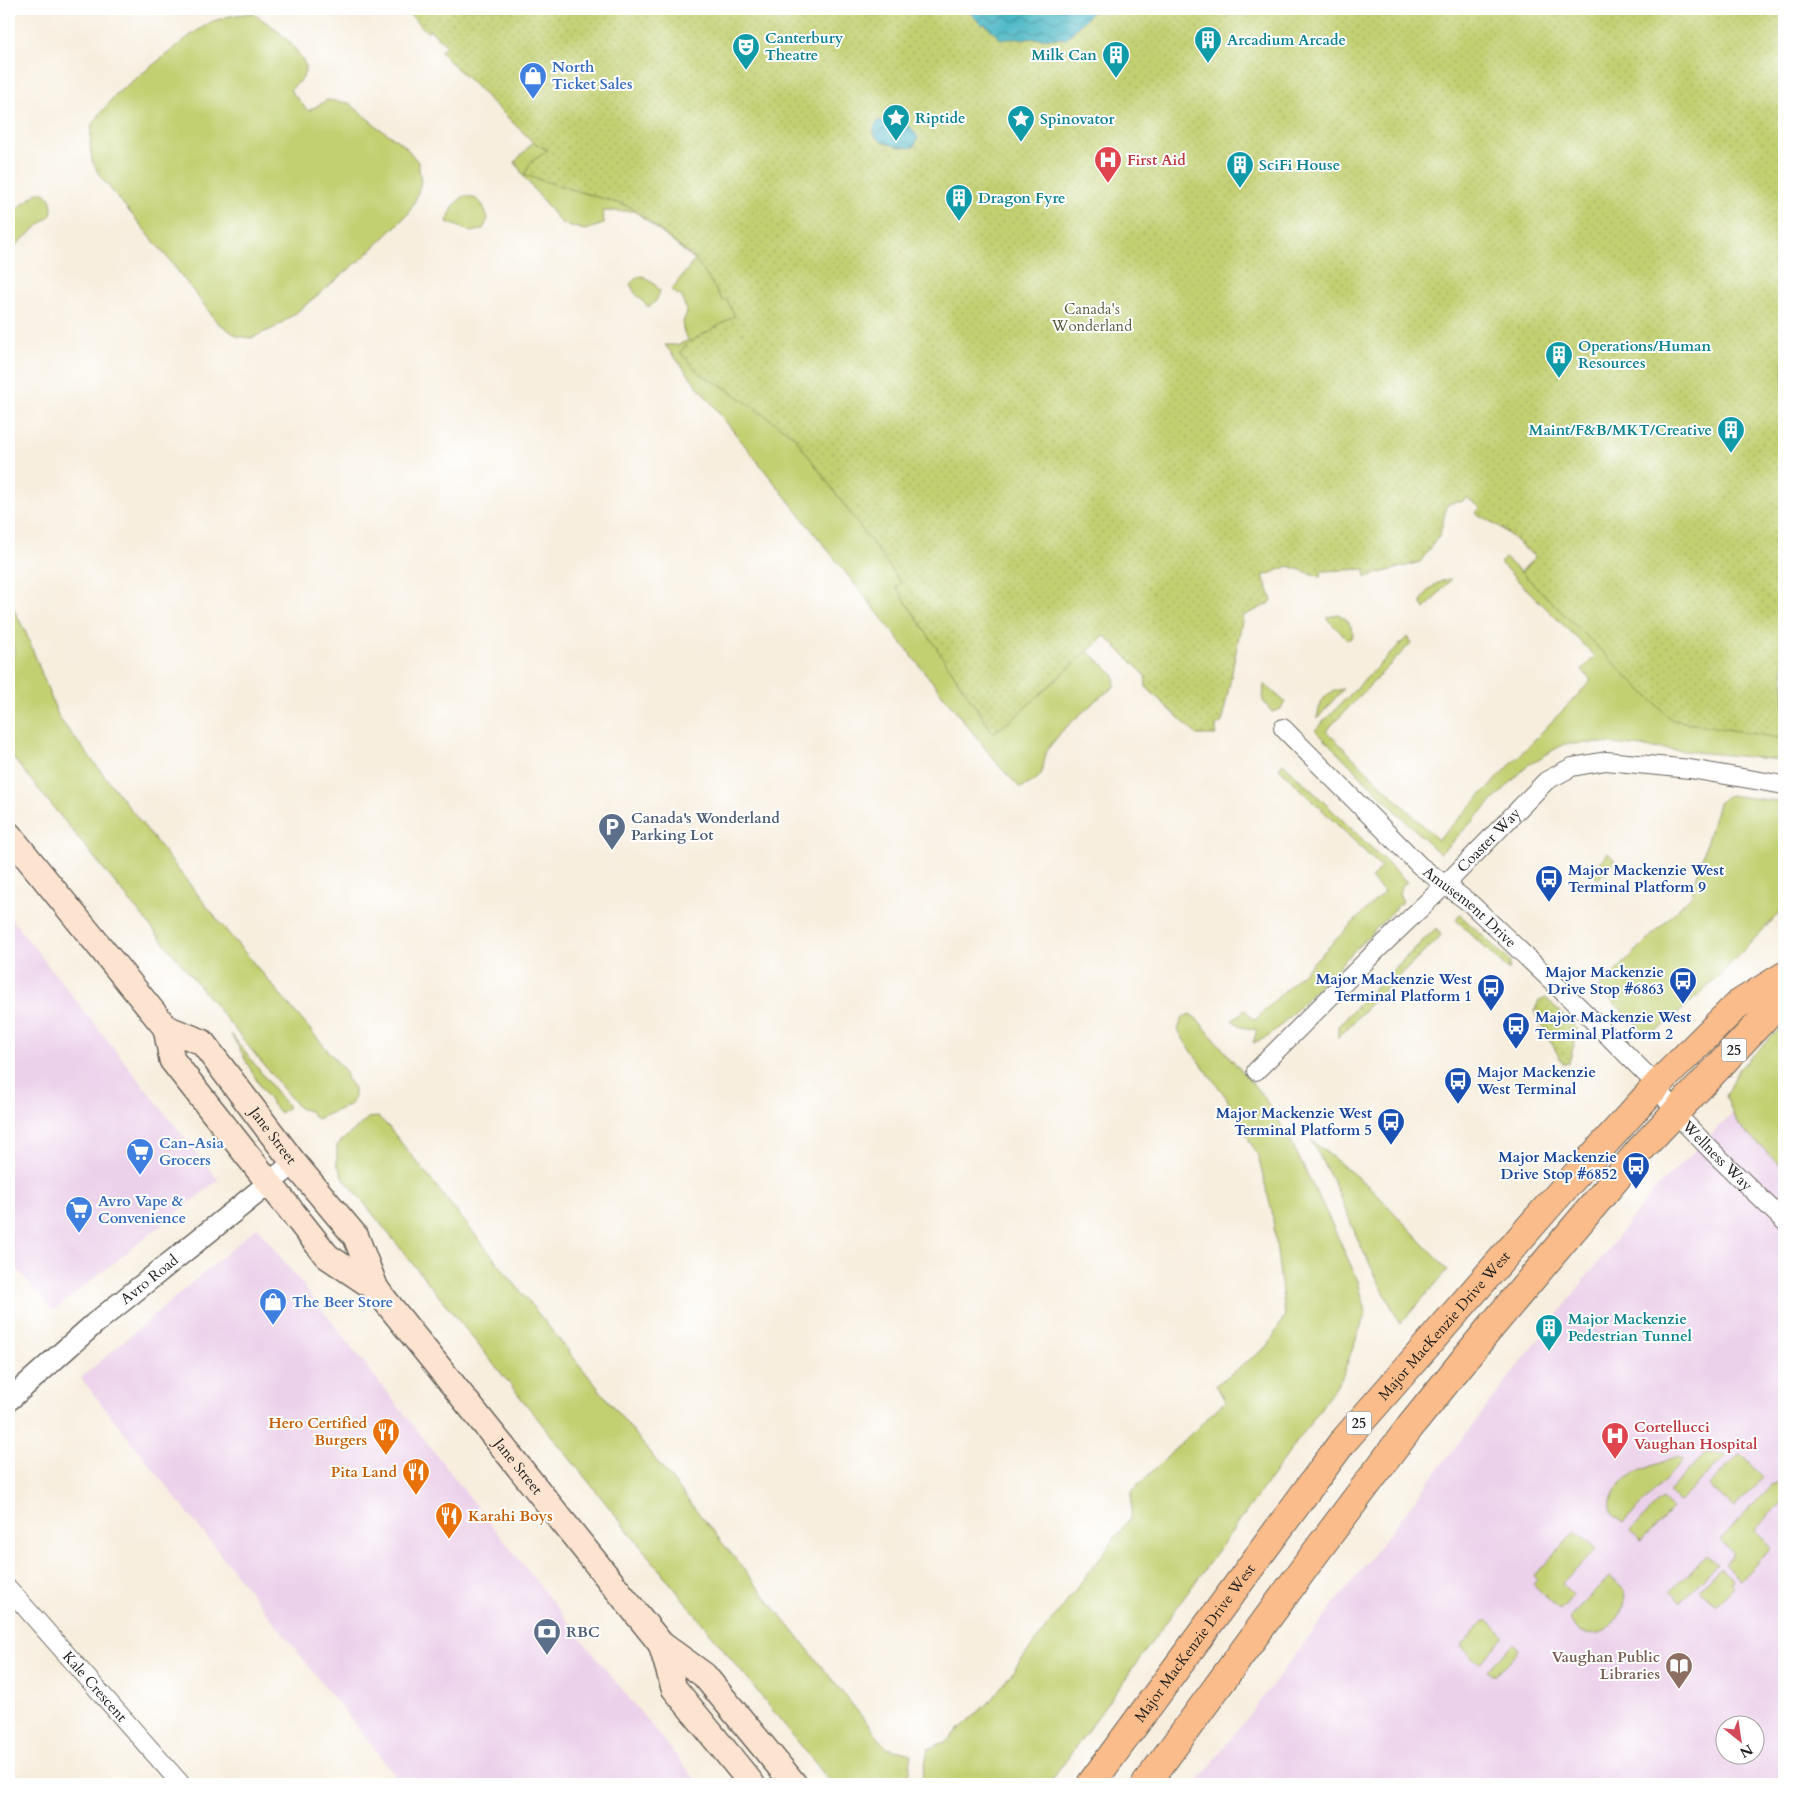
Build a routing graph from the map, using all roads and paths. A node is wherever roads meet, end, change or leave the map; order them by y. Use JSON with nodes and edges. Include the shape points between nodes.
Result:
{"nodes":[{"id":1,"x":1283,"y":728,"type":"dead end"},
{"id":2,"x":1784,"y":785,"type":"edge"},
{"id":3,"x":9,"y":835,"type":"edge"},
{"id":4,"x":1446,"y":884,"type":"junction"},
{"id":5,"x":1784,"y":976,"type":"edge"},
{"id":6,"x":1784,"y":981,"type":"edge"},
{"id":7,"x":166,"y":1028,"type":"junction"},
{"id":8,"x":1256,"y":1071,"type":"dead end"},
{"id":9,"x":1657,"y":1086,"type":"junction"},
{"id":10,"x":1675,"y":1113,"type":"junction"},
{"id":11,"x":294,"y":1163,"type":"junction"},
{"id":12,"x":269,"y":1183,"type":"junction"},
{"id":13,"x":1760,"y":1199,"type":"junction"},
{"id":14,"x":1784,"y":1205,"type":"edge"},
{"id":15,"x":1784,"y":1221,"type":"edge"},
{"id":16,"x":376,"y":1289,"type":"junction"},
{"id":17,"x":9,"y":1400,"type":"edge"},
{"id":18,"x":9,"y":1589,"type":"edge"},
{"id":19,"x":661,"y":1644,"type":"junction"},
{"id":20,"x":181,"y":1784,"type":"edge"},
{"id":21,"x":752,"y":1784,"type":"edge"},
{"id":22,"x":794,"y":1784,"type":"edge"},
{"id":23,"x":1091,"y":1784,"type":"edge"},
{"id":24,"x":1146,"y":1784,"type":"edge"}],
"edges":[{"from":1,"to":4,"type":"street","name":"Amusement Drive","via":[[1420,866]]},
{"from":2,"to":4,"type":"street","name":"Coaster Way","via":[[1690,769],[1606,760],[1572,767],[1546,781]]},
{"from":3,"to":7,"type":"main road","name":"Jane Street"},
{"from":4,"to":8,"type":"street","name":"Coaster Way"},
{"from":4,"to":9,"type":"street","name":"Amusement Drive","via":[[1580,1008]]},
{"from":5,"to":9,"type":"main road","name":"Major MacKenzie Drive West","number":"25","via":[[1737,1005]]},
{"from":6,"to":10,"type":"main road","number":"25","via":[[1770,1012]]},
{"from":7,"to":11,"type":"main road","name":"Jane Street","via":[[202,1042]]},
{"from":7,"to":12,"type":"main road","name":"Jane Street","via":[[172,1060]]},
{"from":9,"to":10,"type":"street","name":"Wellness Way"},
{"from":9,"to":23,"type":"main road","name":"Major MacKenzie Drive West","number":"25","via":[[1341,1444]]},
{"from":10,"to":13,"type":"street","name":"Wellness Way"},
{"from":10,"to":24,"type":"main road","number":"25","via":[[1641,1149],[1410,1427]]},
{"from":11,"to":12,"type":"street","name":"Avro Road"},
{"from":11,"to":16,"type":"main road","name":"Jane Street","via":[[356,1237]]},
{"from":12,"to":16,"type":"main road","name":"Jane Street","via":[[326,1256]]},
{"from":12,"to":17,"type":"street","name":"Avro Road","via":[[94,1324]]},
{"from":13,"to":14,"type":"street"},
{"from":13,"to":15,"type":"street","name":"Wellness Way"},
{"from":16,"to":19,"type":"main road","name":"Jane Street"},
{"from":18,"to":20,"type":"street","name":"Kale Crescent"},
{"from":19,"to":21,"type":"main road","name":"Jane Street","via":[[674,1688]]},
{"from":19,"to":22,"type":"main road","name":"Jane Street","via":[[704,1675]]}]}
